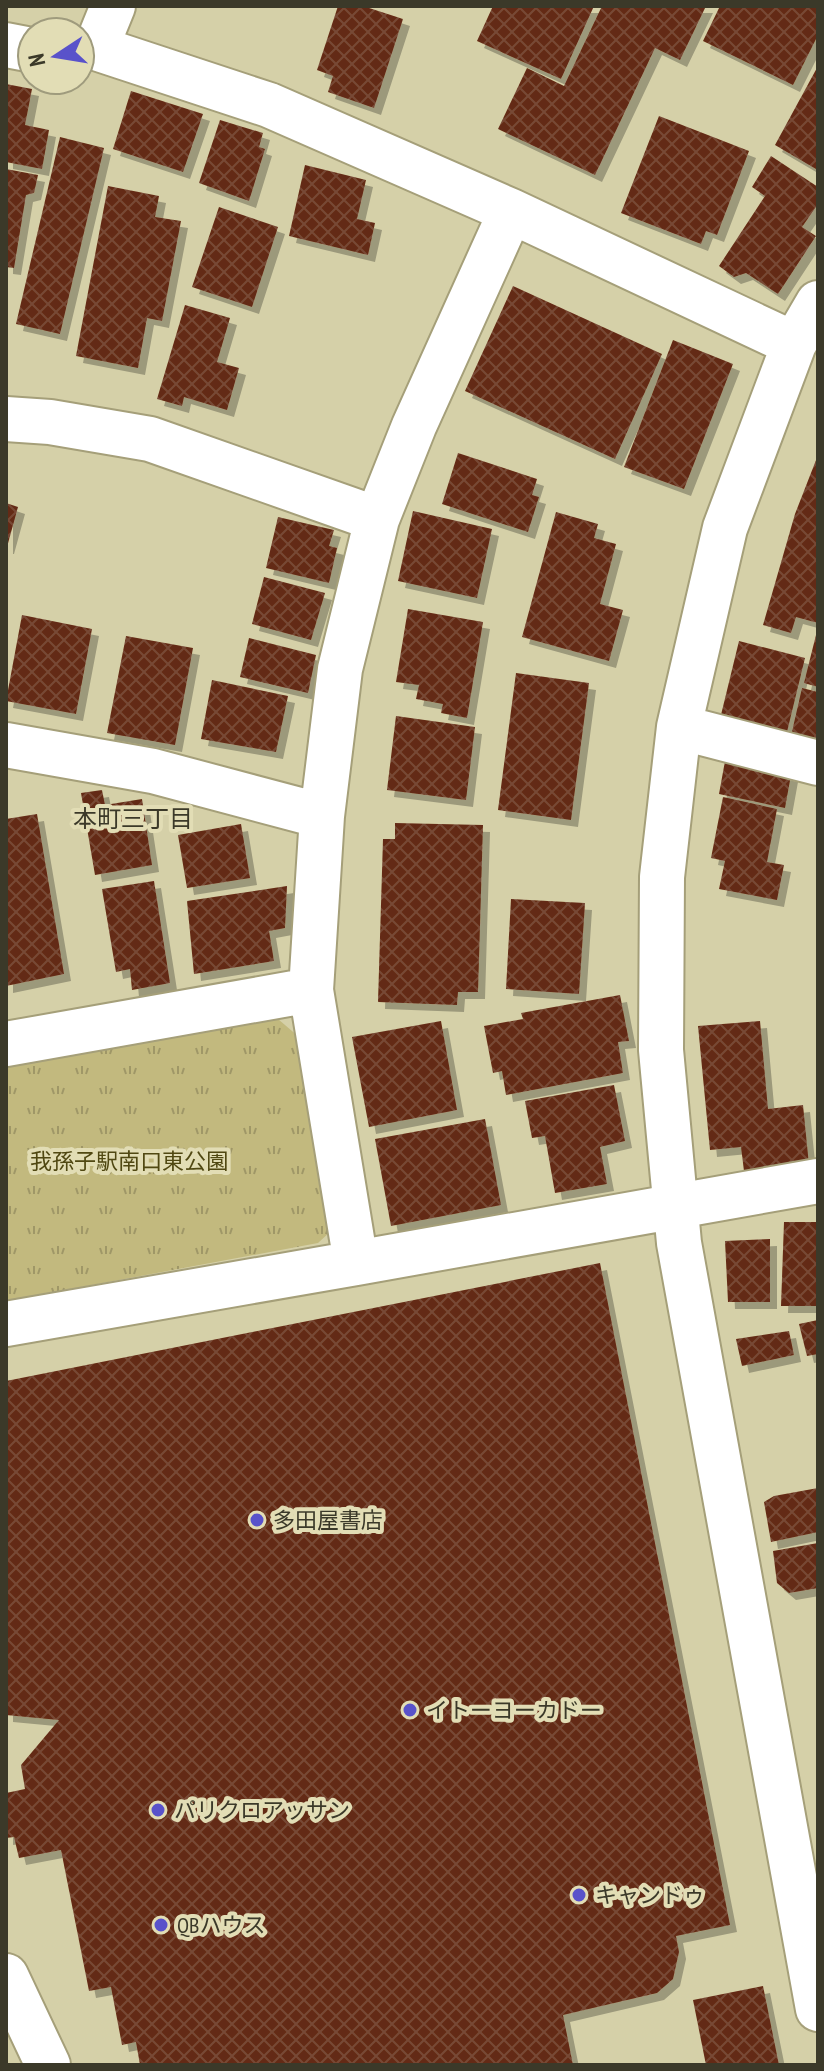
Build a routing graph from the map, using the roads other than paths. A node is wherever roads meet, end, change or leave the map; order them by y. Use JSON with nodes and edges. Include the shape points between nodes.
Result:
{"nodes":[{"id":1,"x":113,"y":6,"type":"edge"},
{"id":2,"x":96,"y":35,"type":"edge"},
{"id":3,"x":96,"y":51,"type":"edge"},
{"id":4,"x":511,"y":211,"type":"junction"},
{"id":5,"x":818,"y":303,"type":"edge"},
{"id":6,"x":794,"y":344,"type":"junction"},
{"id":7,"x":6,"y":419,"type":"edge"},
{"id":8,"x":377,"y":519,"type":"junction"},
{"id":9,"x":679,"y":727,"type":"junction"},
{"id":10,"x":6,"y":745,"type":"edge"},
{"id":11,"x":818,"y":763,"type":"edge"},
{"id":12,"x":322,"y":816,"type":"junction"},
{"id":13,"x":311,"y":990,"type":"junction"},
{"id":14,"x":6,"y":1044,"type":"edge"},
{"id":15,"x":818,"y":1181,"type":"edge"},
{"id":16,"x":673,"y":1207,"type":"junction"},
{"id":17,"x":356,"y":1263,"type":"junction"},
{"id":18,"x":6,"y":1324,"type":"edge"},
{"id":19,"x":6,"y":1976,"type":"edge"},
{"id":20,"x":818,"y":2009,"type":"edge"},
{"id":21,"x":48,"y":2065,"type":"edge"}],
"edges":[{"from":1,"to":2,"type":"street"},
{"from":3,"to":4,"type":"street","via":[[269,105]]},
{"from":4,"to":6,"type":"street"},
{"from":4,"to":8,"type":"street"},
{"from":5,"to":6,"type":"street"},
{"from":6,"to":9,"type":"street","via":[[725,528]]},
{"from":7,"to":8,"type":"street","via":[[150,439]]},
{"from":8,"to":12,"type":"street","via":[[340,669]]},
{"from":9,"to":11,"type":"street"},
{"from":9,"to":16,"type":"street","via":[[662,877],[661,1050]]},
{"from":10,"to":12,"type":"street","via":[[153,771]]},
{"from":12,"to":13,"type":"street"},
{"from":13,"to":14,"type":"street"},
{"from":13,"to":17,"type":"street"},
{"from":15,"to":16,"type":"street"},
{"from":16,"to":17,"type":"street"},
{"from":16,"to":20,"type":"street"},
{"from":17,"to":18,"type":"street"},
{"from":19,"to":21,"type":"street"}]}
